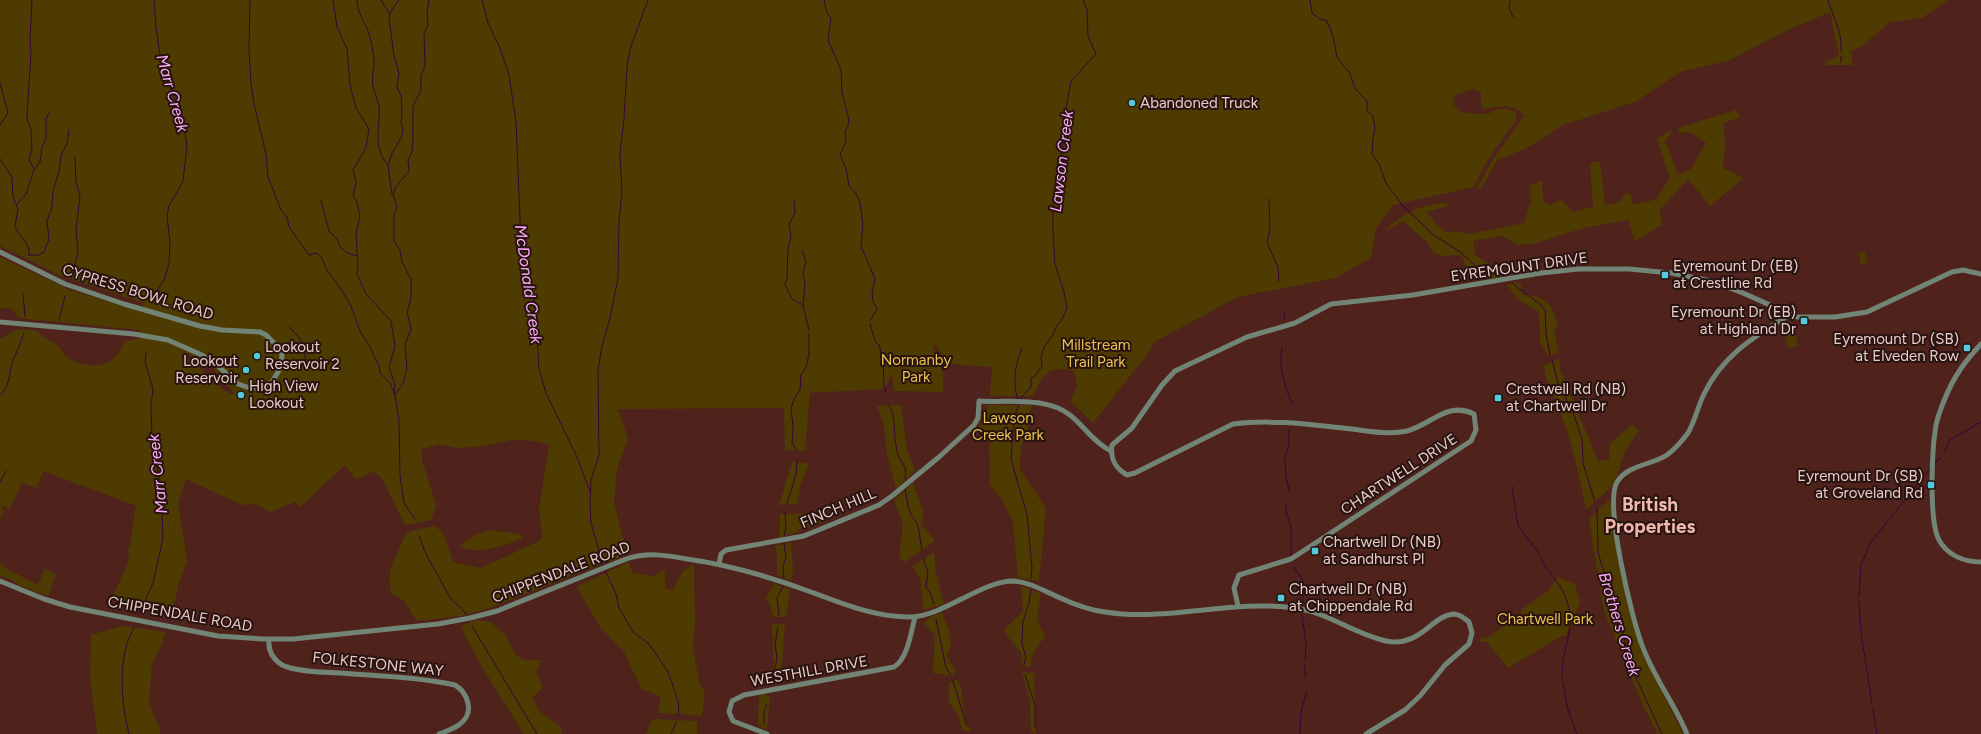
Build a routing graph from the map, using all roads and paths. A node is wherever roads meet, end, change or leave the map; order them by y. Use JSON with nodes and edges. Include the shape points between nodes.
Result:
{"nodes":[{"id":1,"x":0,"y":252,"type":"edge"},
{"id":2,"x":1981,"y":274,"type":"edge"},
{"id":3,"x":1790,"y":315,"type":"junction"},
{"id":4,"x":0,"y":322,"type":"edge"},
{"id":5,"x":1981,"y":344,"type":"edge"},
{"id":6,"x":1111,"y":451,"type":"junction"},
{"id":7,"x":1981,"y":562,"type":"edge"},
{"id":8,"x":719,"y":564,"type":"junction"},
{"id":9,"x":0,"y":582,"type":"edge"},
{"id":10,"x":1238,"y":606,"type":"junction"},
{"id":11,"x":915,"y":617,"type":"junction"},
{"id":12,"x":269,"y":640,"type":"junction"},
{"id":13,"x":439,"y":734,"type":"edge"},
{"id":14,"x":767,"y":734,"type":"edge"},
{"id":15,"x":1366,"y":734,"type":"edge"},
{"id":16,"x":1687,"y":734,"type":"edge"}],
"edges":[{"from":1,"to":4,"type":"street","name":"CYPRESS BOWL ROAD","via":[[65,284],[124,304],[200,326],[260,332],[280,349],[281,367],[272,382],[262,387],[250,388],[238,384],[202,355],[168,340],[129,333]]},
{"from":2,"to":3,"type":"street","name":"EYREMOUNT DRIVE","via":[[1963,270],[1952,272],[1879,307],[1852,315],[1816,318]]},
{"from":3,"to":6,"type":"street","name":"EYREMOUNT DRIVE","via":[[1711,281],[1671,273],[1629,269],[1578,269],[1541,273],[1414,295],[1331,304],[1294,323],[1247,337],[1175,371],[1132,428],[1112,445]]},
{"from":3,"to":16,"type":"street","via":[[1755,335],[1722,365],[1704,394],[1688,432],[1674,448],[1666,455],[1629,471],[1614,488],[1619,554],[1635,624],[1642,646]]},
{"from":5,"to":7,"type":"street","via":[[1955,375],[1950,385],[1938,416],[1932,449],[1935,525],[1938,538],[1950,552],[1960,558],[1968,562]]},
{"from":6,"to":8,"type":"street","name":"FINCH HILL","via":[[1070,415],[1053,405],[980,402],[978,418],[970,428],[898,492],[879,505],[804,536],[726,550],[721,554]]},
{"from":6,"to":10,"type":"street","name":"CHARTWELL DRIVE","via":[[1115,466],[1127,475],[1233,424],[1297,424],[1387,432],[1406,431],[1457,409],[1474,414],[1476,430],[1471,441],[1291,559],[1239,575],[1234,588]]},
{"from":8,"to":11,"type":"street","name":"CHIPPENDALE ROAD","via":[[766,576],[867,612]]},
{"from":8,"to":12,"type":"street","name":"CHIPPENDALE ROAD","via":[[640,554],[497,611],[458,621]]},
{"from":9,"to":12,"type":"street","name":"CHIPPENDALE ROAD","via":[[44,600],[70,607],[207,634]]},
{"from":10,"to":11,"type":"street","name":"CHIPPENDALE ROAD","via":[[1122,615],[1084,607],[1034,586],[1011,581],[1002,582],[963,600]]},
{"from":10,"to":15,"type":"street","via":[[1296,608],[1393,642],[1412,638],[1448,615],[1460,615],[1469,622],[1472,633],[1469,644],[1445,665],[1405,710]]},
{"from":11,"to":14,"type":"street","name":"WESTHILL DRIVE","via":[[902,660],[894,667],[736,698],[730,706],[733,721]]},
{"from":12,"to":13,"type":"street","name":"FOLKESTONE WAY","via":[[271,654],[287,667],[455,685],[466,695],[468,712],[459,725]]}]}
